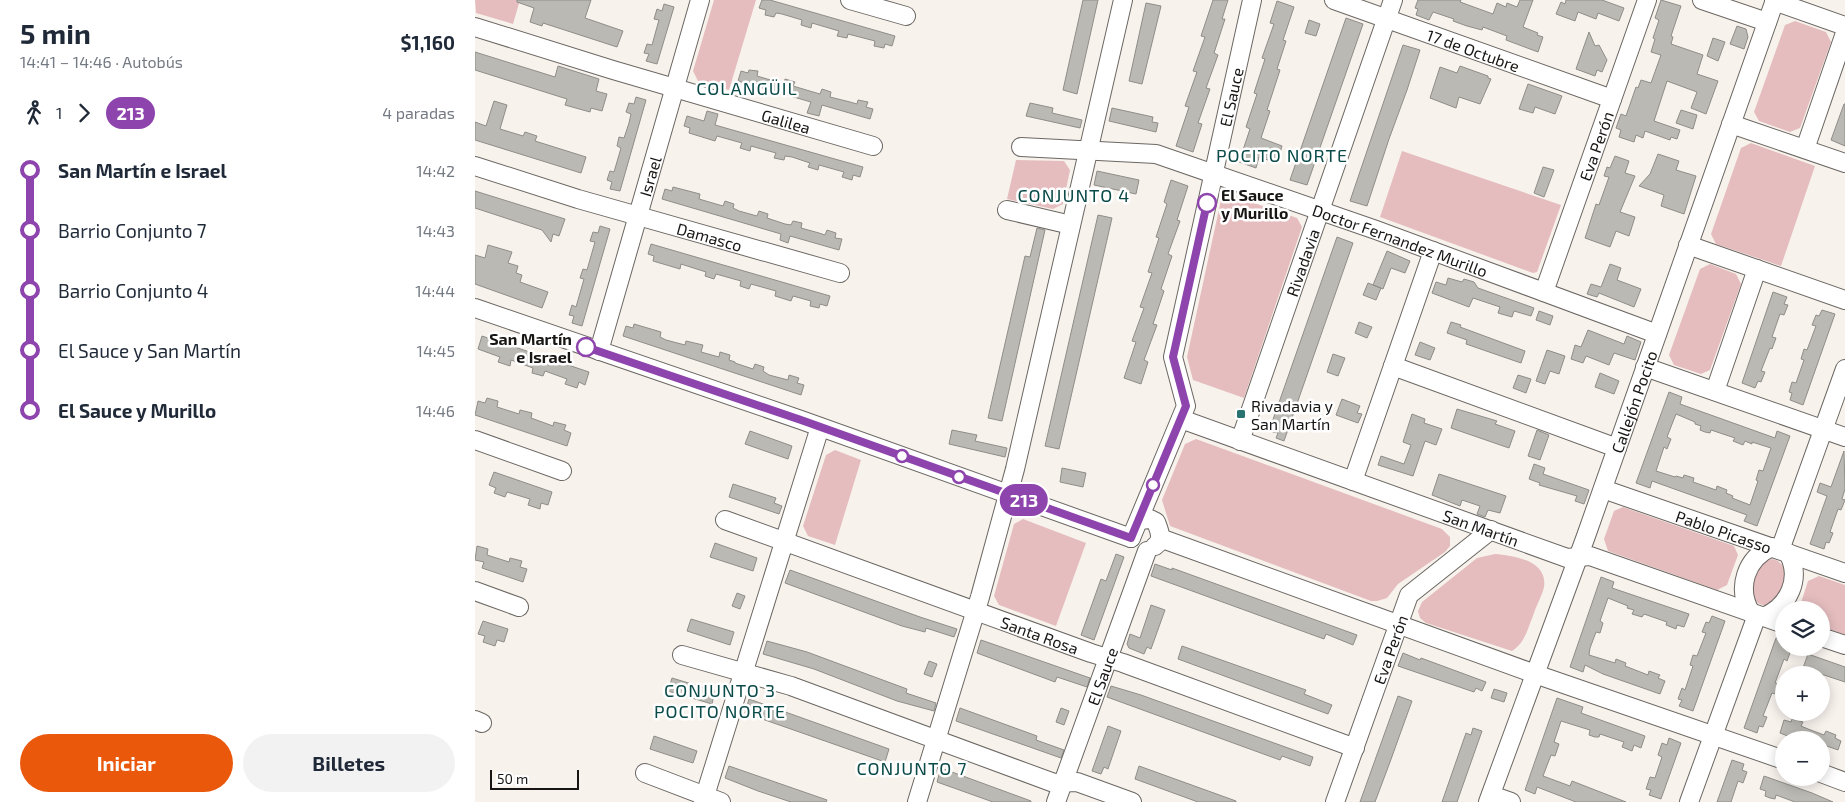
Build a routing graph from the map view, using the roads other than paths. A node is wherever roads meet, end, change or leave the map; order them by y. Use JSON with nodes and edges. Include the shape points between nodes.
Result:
{"nodes":[{"id":1,"x":700,"y":0,"type":"edge"},
{"id":2,"x":850,"y":0,"type":"edge"},
{"id":3,"x":1123,"y":0,"type":"edge"},
{"id":4,"x":1253,"y":0,"type":"edge"},
{"id":5,"x":1335,"y":0,"type":"edge"},
{"id":6,"x":1393,"y":0,"type":"edge"},
{"id":7,"x":1647,"y":0,"type":"edge"},
{"id":8,"x":1702,"y":0,"type":"edge"},
{"id":9,"x":1775,"y":1,"type":"edge"},
{"id":10,"x":906,"y":16,"type":"dead end"},
{"id":11,"x":1387,"y":18,"type":"junction"},
{"id":12,"x":1767,"y":22,"type":"junction"},
{"id":13,"x":1845,"y":26,"type":"edge"},
{"id":14,"x":475,"y":27,"type":"edge"},
{"id":15,"x":1845,"y":33,"type":"edge"},
{"id":16,"x":675,"y":88,"type":"junction"},
{"id":17,"x":1612,"y":99,"type":"junction"},
{"id":18,"x":1731,"y":124,"type":"junction"},
{"id":19,"x":873,"y":146,"type":"dead end"},
{"id":20,"x":1021,"y":147,"type":"dead end"},
{"id":21,"x":1805,"y":149,"type":"junction"},
{"id":22,"x":1088,"y":151,"type":"junction"},
{"id":23,"x":1845,"y":163,"type":"edge"},
{"id":24,"x":475,"y":166,"type":"edge"},
{"id":25,"x":1214,"y":174,"type":"junction"},
{"id":26,"x":1007,"y":210,"type":"dead end"},
{"id":27,"x":1320,"y":211,"type":"junction"},
{"id":28,"x":638,"y":216,"type":"junction"},
{"id":29,"x":1071,"y":225,"type":"junction"},
{"id":30,"x":1689,"y":245,"type":"junction"},
{"id":31,"x":1433,"y":251,"type":"junction"},
{"id":32,"x":1757,"y":269,"type":"junction"},
{"id":33,"x":840,"y":273,"type":"dead end"},
{"id":34,"x":1544,"y":292,"type":"junction"},
{"id":35,"x":1845,"y":300,"type":"edge"},
{"id":36,"x":475,"y":308,"type":"edge"},
{"id":37,"x":1657,"y":334,"type":"junction"},
{"id":38,"x":599,"y":351,"type":"junction"},
{"id":39,"x":1393,"y":366,"type":"junction"},
{"id":40,"x":1645,"y":367,"type":"junction"},
{"id":41,"x":1845,"y":369,"type":"edge"},
{"id":42,"x":1715,"y":391,"type":"junction"},
{"id":43,"x":1181,"y":419,"type":"junction"},
{"id":44,"x":820,"y":427,"type":"junction"},
{"id":45,"x":1823,"y":429,"type":"junction"},
{"id":46,"x":1845,"y":437,"type":"edge"},
{"id":47,"x":475,"y":440,"type":"edge"},
{"id":48,"x":1240,"y":441,"type":"junction"},
{"id":49,"x":1617,"y":448,"type":"junction"},
{"id":50,"x":562,"y":471,"type":"dead end"},
{"id":51,"x":1353,"y":481,"type":"junction"},
{"id":52,"x":1603,"y":488,"type":"junction"},
{"id":53,"x":1008,"y":494,"type":"junction"},
{"id":54,"x":725,"y":520,"type":"dead end"},
{"id":55,"x":1139,"y":520,"type":"junction"},
{"id":56,"x":1491,"y":530,"type":"junction"},
{"id":57,"x":1131,"y":538,"type":"junction"},
{"id":58,"x":1161,"y":538,"type":"junction"},
{"id":59,"x":784,"y":542,"type":"junction"},
{"id":60,"x":1780,"y":550,"type":"junction"},
{"id":61,"x":1147,"y":551,"type":"junction"},
{"id":62,"x":1577,"y":557,"type":"junction"},
{"id":63,"x":1845,"y":573,"type":"edge"},
{"id":64,"x":475,"y":591,"type":"edge"},
{"id":65,"x":519,"y":607,"type":"dead end"},
{"id":66,"x":976,"y":612,"type":"junction"},
{"id":67,"x":1757,"y":615,"type":"junction"},
{"id":68,"x":1775,"y":621,"type":"edge"},
{"id":69,"x":1399,"y":625,"type":"junction"},
{"id":70,"x":1830,"y":640,"type":"edge"},
{"id":71,"x":1845,"y":645,"type":"edge"},
{"id":72,"x":682,"y":655,"type":"dead end"},
{"id":73,"x":1108,"y":658,"type":"junction"},
{"id":74,"x":744,"y":673,"type":"junction"},
{"id":75,"x":1535,"y":674,"type":"junction"},
{"id":76,"x":1713,"y":736,"type":"junction"},
{"id":77,"x":936,"y":740,"type":"junction"},
{"id":78,"x":1355,"y":748,"type":"junction"},
{"id":79,"x":1775,"y":757,"type":"edge"},
{"id":80,"x":645,"y":772,"type":"dead end"},
{"id":81,"x":1830,"y":776,"type":"edge"},
{"id":82,"x":1845,"y":782,"type":"edge"},
{"id":83,"x":1063,"y":783,"type":"junction"},
{"id":84,"x":1489,"y":798,"type":"edge"},
{"id":85,"x":710,"y":800,"type":"edge"},
{"id":86,"x":917,"y":802,"type":"edge"},
{"id":87,"x":1056,"y":802,"type":"edge"},
{"id":88,"x":1132,"y":802,"type":"edge"},
{"id":89,"x":1335,"y":802,"type":"edge"},
{"id":90,"x":1511,"y":802,"type":"edge"},
{"id":91,"x":1689,"y":802,"type":"edge"}],
"edges":[{"from":1,"to":16,"type":"street","name":"Israel"},
{"from":2,"to":10,"type":"street"},
{"from":3,"to":22,"type":"street"},
{"from":4,"to":25,"type":"street","name":"El Sauce"},
{"from":5,"to":11,"type":"street","name":"17 de Octubre"},
{"from":6,"to":11,"type":"street","name":"Rivadavia"},
{"from":7,"to":17,"type":"street","name":"Eva Perón"},
{"from":8,"to":12,"type":"street"},
{"from":9,"to":12,"type":"street","name":"Callejón Pocito"},
{"from":9,"to":13,"type":"street"},
{"from":11,"to":17,"type":"street","name":"17 de Octubre"},
{"from":11,"to":27,"type":"street","name":"Rivadavia"},
{"from":12,"to":18,"type":"street","name":"Callejón Pocito"},
{"from":14,"to":16,"type":"street","name":"Galilea"},
{"from":15,"to":21,"type":"street"},
{"from":16,"to":19,"type":"street","name":"Galilea"},
{"from":16,"to":28,"type":"street","name":"Israel"},
{"from":17,"to":34,"type":"street","name":"Eva Perón"},
{"from":18,"to":21,"type":"street"},
{"from":18,"to":30,"type":"street","name":"Callejón Pocito"},
{"from":20,"to":22,"type":"street","name":"Doctor Fernandez Murillo"},
{"from":21,"to":23,"type":"street"},
{"from":22,"to":25,"type":"street","name":"Doctor Fernandez Murillo","via":[[1157,154]]},
{"from":22,"to":29,"type":"street"},
{"from":24,"to":28,"type":"street","name":"Damasco"},
{"from":25,"to":27,"type":"street","name":"Doctor Fernandez Murillo"},
{"from":25,"to":43,"type":"street","name":"El Sauce","via":[[1173,357],[1186,406]]},
{"from":26,"to":29,"type":"street"},
{"from":27,"to":31,"type":"street","name":"Doctor Fernandez Murillo"},
{"from":27,"to":48,"type":"street","name":"Rivadavia"},
{"from":28,"to":33,"type":"street","name":"Damasco"},
{"from":28,"to":38,"type":"street","name":"Israel"},
{"from":29,"to":53,"type":"street"},
{"from":30,"to":32,"type":"street"},
{"from":30,"to":37,"type":"street","name":"Callejón Pocito"},
{"from":31,"to":34,"type":"street","name":"Doctor Fernandez Murillo"},
{"from":31,"to":39,"type":"street"},
{"from":32,"to":35,"type":"street"},
{"from":32,"to":42,"type":"street"},
{"from":34,"to":37,"type":"street","name":"Doctor Fernandez Murillo"},
{"from":36,"to":38,"type":"street"},
{"from":37,"to":40,"type":"street","name":"Callejón Pocito"},
{"from":38,"to":44,"type":"street"},
{"from":39,"to":49,"type":"street"},
{"from":39,"to":51,"type":"street"},
{"from":40,"to":42,"type":"street"},
{"from":40,"to":49,"type":"street","name":"Callejón Pocito"},
{"from":41,"to":45,"type":"street"},
{"from":42,"to":45,"type":"street"},
{"from":43,"to":48,"type":"street","name":"San Martín"},
{"from":43,"to":55,"type":"street","name":"El Sauce"},
{"from":44,"to":53,"type":"street"},
{"from":44,"to":59,"type":"street"},
{"from":45,"to":46,"type":"street"},
{"from":45,"to":60,"type":"street"},
{"from":47,"to":50,"type":"street"},
{"from":48,"to":51,"type":"street","name":"San Martín"},
{"from":49,"to":52,"type":"street","name":"Callejón Pocito"},
{"from":51,"to":56,"type":"street","name":"San Martín"},
{"from":52,"to":60,"type":"street","name":"Pablo Picasso"},
{"from":52,"to":62,"type":"street","name":"Callejón Pocito"},
{"from":53,"to":57,"type":"street"},
{"from":53,"to":66,"type":"street"},
{"from":54,"to":59,"type":"street","name":"Santa Rosa"},
{"from":55,"to":57,"type":"street","name":"El Sauce"},
{"from":55,"to":58,"type":"street","via":[[1155,521]]},
{"from":56,"to":62,"type":"street","name":"San Martín","via":[[1567,558]]},
{"from":56,"to":69,"type":"street","name":"Eva Perón","via":[[1409,595]]},
{"from":57,"to":61,"type":"street","via":[[1139,549]]},
{"from":58,"to":61,"type":"street"},
{"from":58,"to":69,"type":"street"},
{"from":59,"to":66,"type":"street","name":"Santa Rosa"},
{"from":59,"to":74,"type":"street"},
{"from":60,"to":63,"type":"street","name":"Pablo Picasso"},
{"from":60,"to":67,"type":"street","via":[[1756,557],[1747,570],[1744,593]]},
{"from":60,"to":67,"type":"street","via":[[1793,565],[1791,590],[1777,610]]},
{"from":61,"to":73,"type":"street","name":"El Sauce"},
{"from":62,"to":67,"type":"street","name":"San Martín","via":[[1590,556]]},
{"from":62,"to":75,"type":"street","name":"Callejón Pocito"},
{"from":64,"to":65,"type":"street"},
{"from":66,"to":73,"type":"street","name":"Santa Rosa"},
{"from":66,"to":77,"type":"street"},
{"from":67,"to":68,"type":"street","name":"San Martín"},
{"from":67,"to":76,"type":"street"},
{"from":69,"to":75,"type":"street"},
{"from":69,"to":78,"type":"street","name":"Eva Perón"},
{"from":70,"to":71,"type":"street"},
{"from":72,"to":74,"type":"street"},
{"from":73,"to":78,"type":"street","name":"Santa Rosa"},
{"from":73,"to":83,"type":"street","name":"El Sauce"},
{"from":74,"to":77,"type":"street","via":[[791,686]]},
{"from":74,"to":85,"type":"street"},
{"from":75,"to":76,"type":"street"},
{"from":75,"to":84,"type":"street","name":"Callejón Pocito"},
{"from":76,"to":79,"type":"street"},
{"from":76,"to":91,"type":"street"},
{"from":77,"to":83,"type":"street","via":[[1054,783]]},
{"from":77,"to":86,"type":"street"},
{"from":78,"to":89,"type":"street","name":"Eva Perón"},
{"from":80,"to":85,"type":"street"},
{"from":81,"to":82,"type":"street"},
{"from":83,"to":87,"type":"street","name":"El Sauce"},
{"from":83,"to":88,"type":"street","via":[[1077,782]]},
{"from":84,"to":90,"type":"street"}]}
